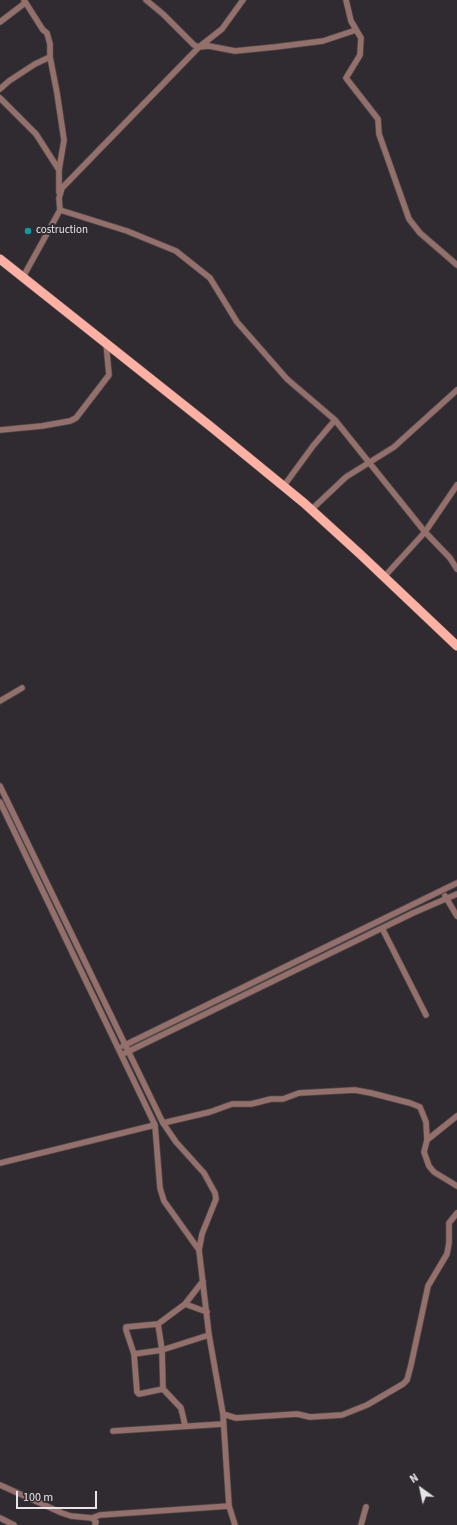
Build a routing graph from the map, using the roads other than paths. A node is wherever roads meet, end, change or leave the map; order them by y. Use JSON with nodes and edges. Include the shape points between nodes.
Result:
{"nodes":[{"id":1,"x":146,"y":0,"type":"edge"},
{"id":2,"x":243,"y":0,"type":"edge"},
{"id":3,"x":346,"y":0,"type":"edge"},
{"id":4,"x":24,"y":1,"type":"edge"},
{"id":5,"x":0,"y":22,"type":"edge"},
{"id":6,"x":356,"y":30,"type":"junction"},
{"id":7,"x":199,"y":47,"type":"junction"},
{"id":8,"x":50,"y":57,"type":"junction"},
{"id":9,"x":0,"y":89,"type":"edge"},
{"id":10,"x":0,"y":98,"type":"edge"},
{"id":11,"x":59,"y":170,"type":"junction"},
{"id":12,"x":59,"y":194,"type":"junction"},
{"id":13,"x":60,"y":210,"type":"junction"},
{"id":14,"x":0,"y":259,"type":"edge"},
{"id":15,"x":457,"y":265,"type":"edge"},
{"id":16,"x":23,"y":277,"type":"junction"},
{"id":17,"x":106,"y":343,"type":"junction"},
{"id":18,"x":457,"y":390,"type":"edge"},
{"id":19,"x":335,"y":420,"type":"junction"},
{"id":20,"x":0,"y":430,"type":"edge"},
{"id":21,"x":369,"y":462,"type":"junction"},
{"id":22,"x":457,"y":485,"type":"edge"},
{"id":23,"x":283,"y":487,"type":"junction"},
{"id":24,"x":311,"y":510,"type":"junction"},
{"id":25,"x":425,"y":532,"type":"junction"},
{"id":26,"x":457,"y":569,"type":"edge"},
{"id":27,"x":384,"y":577,"type":"junction"},
{"id":28,"x":457,"y":646,"type":"edge"},
{"id":29,"x":22,"y":688,"type":"dead end"},
{"id":30,"x":0,"y":701,"type":"edge"},
{"id":31,"x":0,"y":786,"type":"edge"},
{"id":32,"x":0,"y":802,"type":"edge"},
{"id":33,"x":457,"y":883,"type":"edge"},
{"id":34,"x":443,"y":890,"type":"junction"},
{"id":35,"x":457,"y":894,"type":"edge"},
{"id":36,"x":445,"y":900,"type":"junction"},
{"id":37,"x":457,"y":916,"type":"edge"},
{"id":38,"x":382,"y":928,"type":"junction"},
{"id":39,"x":426,"y":1015,"type":"dead end"},
{"id":40,"x":125,"y":1045,"type":"junction"},
{"id":41,"x":118,"y":1048,"type":"junction"},
{"id":42,"x":128,"y":1052,"type":"junction"},
{"id":43,"x":122,"y":1055,"type":"junction"},
{"id":44,"x":457,"y":1116,"type":"edge"},
{"id":45,"x":163,"y":1123,"type":"junction"},
{"id":46,"x":155,"y":1125,"type":"junction"},
{"id":47,"x":427,"y":1140,"type":"junction"},
{"id":48,"x":0,"y":1163,"type":"edge"},
{"id":49,"x":457,"y":1186,"type":"edge"},
{"id":50,"x":457,"y":1213,"type":"edge"},
{"id":51,"x":199,"y":1250,"type":"junction"},
{"id":52,"x":203,"y":1281,"type":"junction"},
{"id":53,"x":185,"y":1304,"type":"junction"},
{"id":54,"x":207,"y":1312,"type":"junction"},
{"id":55,"x":158,"y":1324,"type":"junction"},
{"id":56,"x":209,"y":1335,"type":"junction"},
{"id":57,"x":162,"y":1350,"type":"junction"},
{"id":58,"x":134,"y":1354,"type":"junction"},
{"id":59,"x":163,"y":1389,"type":"junction"},
{"id":60,"x":223,"y":1414,"type":"junction"},
{"id":61,"x":223,"y":1424,"type":"junction"},
{"id":62,"x":185,"y":1425,"type":"junction"},
{"id":63,"x":113,"y":1431,"type":"dead end"},
{"id":64,"x":0,"y":1485,"type":"edge"},
{"id":65,"x":229,"y":1506,"type":"junction"},
{"id":66,"x":366,"y":1507,"type":"dead end"},
{"id":67,"x":0,"y":1518,"type":"edge"},
{"id":68,"x":94,"y":1522,"type":"edge"},
{"id":69,"x":13,"y":1525,"type":"edge"},
{"id":70,"x":233,"y":1525,"type":"edge"},
{"id":71,"x":361,"y":1525,"type":"edge"}],
"edges":[{"from":1,"to":7,"type":"street"},
{"from":2,"to":7,"type":"street","via":[[222,29]]},
{"from":3,"to":6,"type":"street"},
{"from":4,"to":5,"type":"street"},
{"from":4,"to":8,"type":"street","via":[[47,33]]},
{"from":6,"to":7,"type":"street","via":[[323,41],[275,48],[235,51],[209,46]]},
{"from":6,"to":15,"type":"street","via":[[361,38],[360,55],[346,78],[378,119],[378,134],[409,219],[420,233]]},
{"from":7,"to":12,"type":"street"},
{"from":8,"to":9,"type":"street","via":[[9,80]]},
{"from":8,"to":11,"type":"street","via":[[64,140]]},
{"from":10,"to":11,"type":"street","via":[[36,134]]},
{"from":11,"to":12,"type":"street"},
{"from":12,"to":13,"type":"street"},
{"from":13,"to":16,"type":"street"},
{"from":13,"to":19,"type":"street","via":[[127,231],[176,251],[189,260],[210,278],[237,322],[286,379]]},
{"from":14,"to":16,"type":"main road"},
{"from":16,"to":17,"type":"main road"},
{"from":17,"to":20,"type":"street","via":[[109,375],[76,418],[42,426]]},
{"from":17,"to":23,"type":"main road"},
{"from":18,"to":21,"type":"street","via":[[394,447]]},
{"from":19,"to":21,"type":"street"},
{"from":19,"to":23,"type":"street"},
{"from":21,"to":24,"type":"street","via":[[346,477]]},
{"from":21,"to":25,"type":"street"},
{"from":22,"to":25,"type":"street"},
{"from":23,"to":24,"type":"main road"},
{"from":24,"to":27,"type":"main road"},
{"from":25,"to":26,"type":"street"},
{"from":25,"to":27,"type":"street"},
{"from":27,"to":28,"type":"main road"},
{"from":29,"to":30,"type":"street"},
{"from":31,"to":40,"type":"street"},
{"from":32,"to":41,"type":"street"},
{"from":33,"to":34,"type":"street"},
{"from":34,"to":36,"type":"street"},
{"from":34,"to":40,"type":"street"},
{"from":35,"to":36,"type":"street"},
{"from":36,"to":37,"type":"street"},
{"from":36,"to":38,"type":"street"},
{"from":38,"to":39,"type":"street"},
{"from":38,"to":42,"type":"street"},
{"from":40,"to":41,"type":"street"},
{"from":40,"to":42,"type":"street"},
{"from":41,"to":43,"type":"street"},
{"from":42,"to":43,"type":"street"},
{"from":42,"to":45,"type":"street"},
{"from":43,"to":46,"type":"street"},
{"from":44,"to":47,"type":"street"},
{"from":45,"to":47,"type":"street","via":[[232,1104],[283,1100],[299,1093],[355,1090],[418,1106],[426,1122]]},
{"from":45,"to":51,"type":"street","via":[[204,1174],[215,1193],[216,1199],[202,1234]]},
{"from":46,"to":48,"type":"street"},
{"from":46,"to":51,"type":"street","via":[[162,1197]]},
{"from":47,"to":49,"type":"street","via":[[424,1152],[429,1166]]},
{"from":50,"to":60,"type":"street","via":[[449,1223],[447,1254],[428,1286],[411,1365],[403,1384],[342,1416],[310,1417],[297,1414],[236,1418]]},
{"from":51,"to":52,"type":"street"},
{"from":52,"to":53,"type":"street"},
{"from":52,"to":54,"type":"street"},
{"from":53,"to":54,"type":"street"},
{"from":53,"to":55,"type":"street"},
{"from":54,"to":56,"type":"street"},
{"from":55,"to":57,"type":"street"},
{"from":55,"to":58,"type":"street","via":[[126,1327]]},
{"from":56,"to":57,"type":"street"},
{"from":56,"to":60,"type":"street"},
{"from":57,"to":58,"type":"street"},
{"from":57,"to":59,"type":"street"},
{"from":58,"to":59,"type":"street","via":[[137,1392],[140,1394]]},
{"from":59,"to":62,"type":"street","via":[[181,1408]]},
{"from":60,"to":61,"type":"street"},
{"from":61,"to":62,"type":"street"},
{"from":61,"to":65,"type":"street"},
{"from":62,"to":63,"type":"street"},
{"from":64,"to":68,"type":"street","via":[[62,1513]]},
{"from":65,"to":68,"type":"street","via":[[100,1515]]},
{"from":65,"to":70,"type":"street"},
{"from":66,"to":71,"type":"street"},
{"from":67,"to":69,"type":"street"}]}
